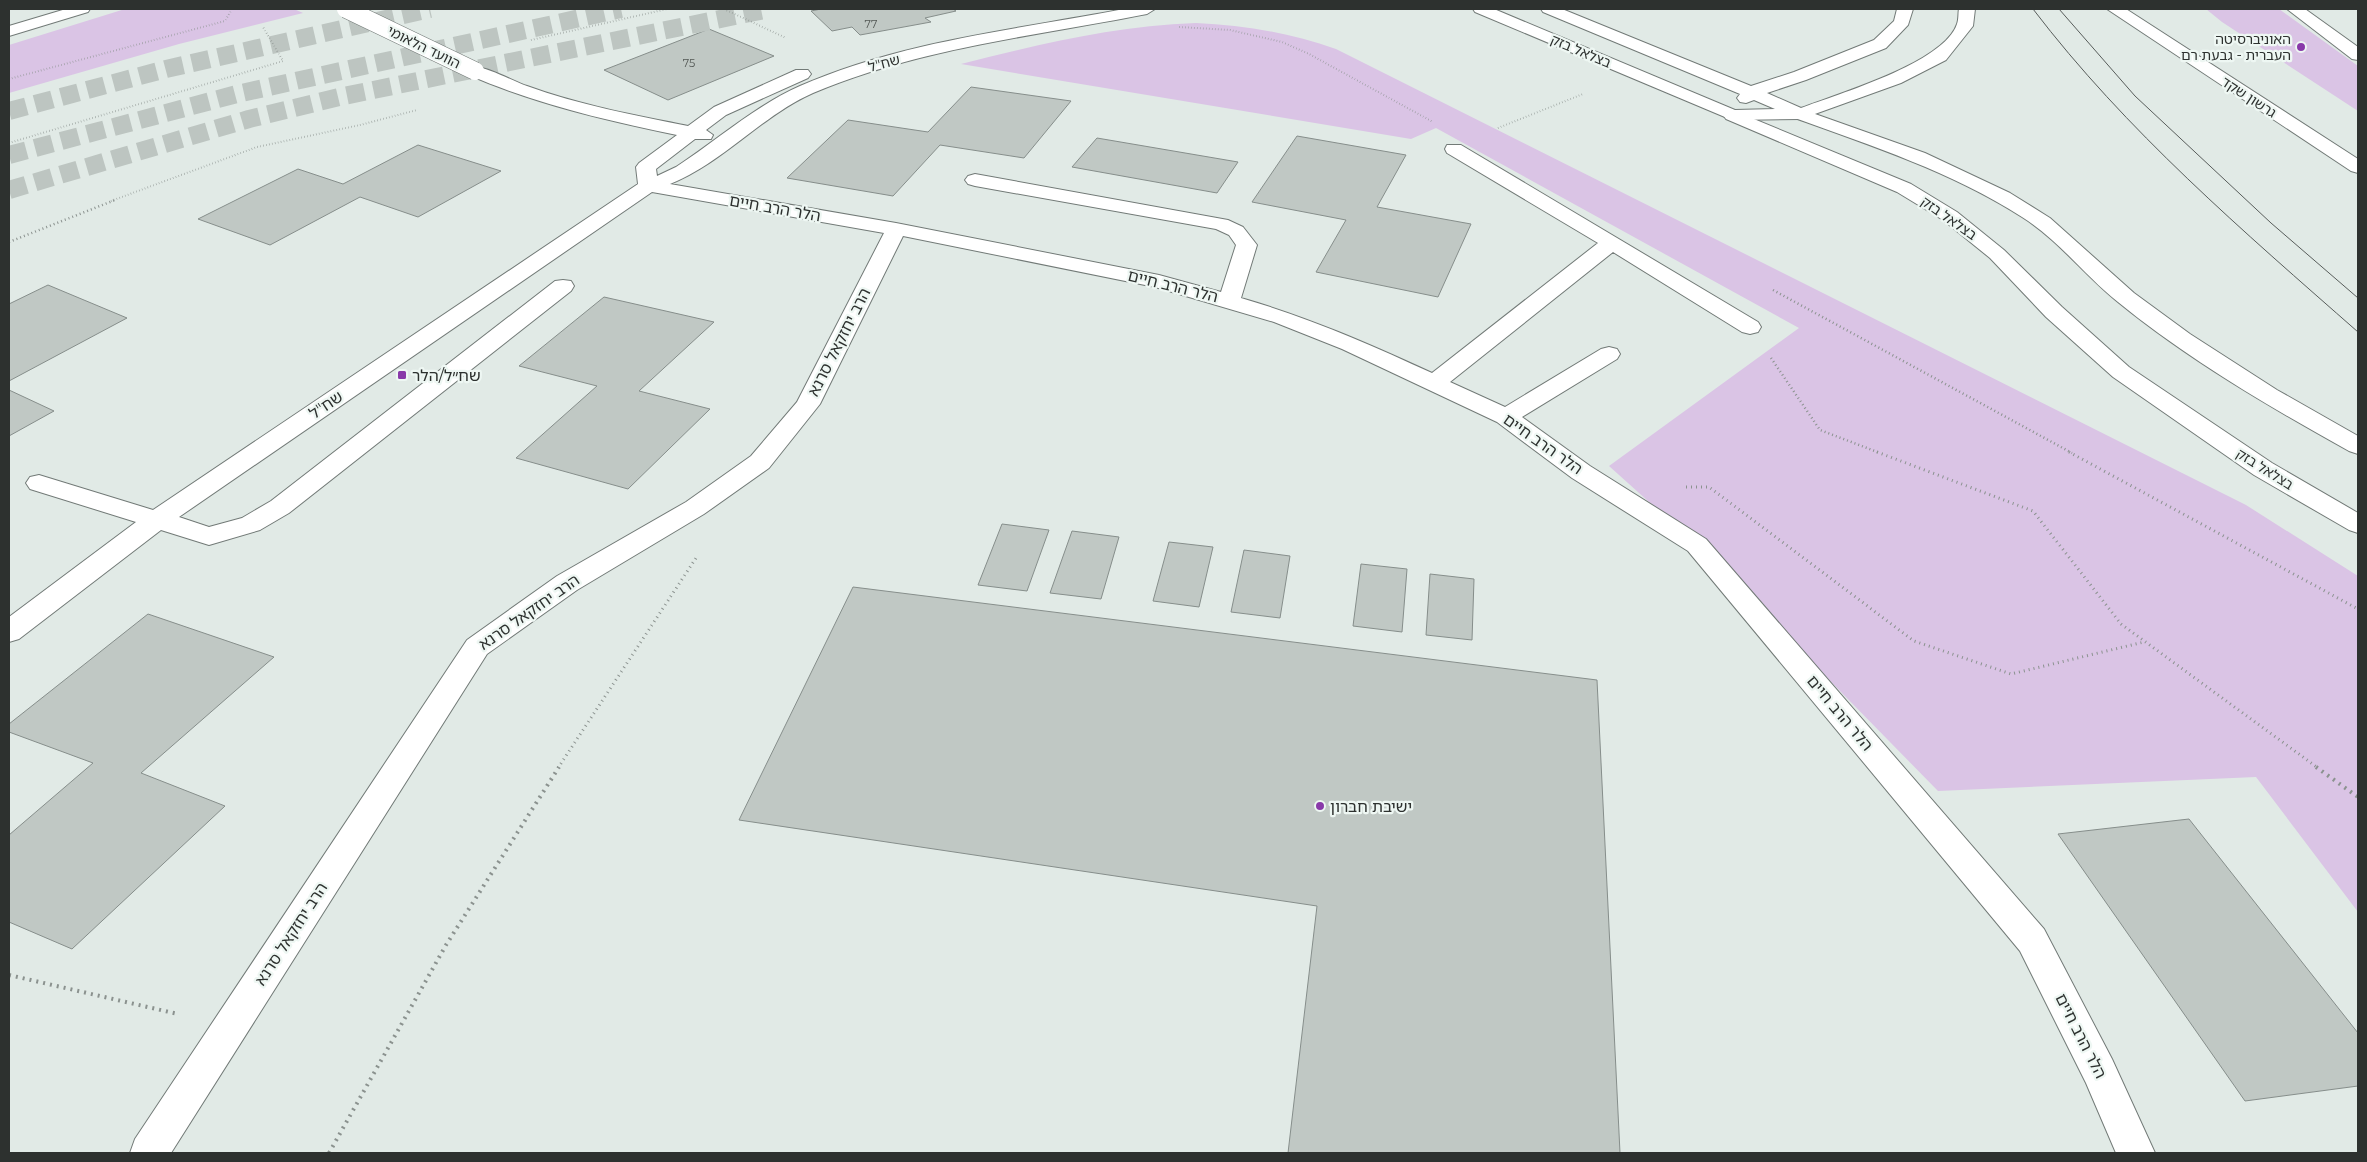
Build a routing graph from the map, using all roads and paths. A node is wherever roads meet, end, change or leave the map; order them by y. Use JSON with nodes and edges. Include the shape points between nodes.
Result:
{"nodes":[{"id":1,"x":82,"y":9,"type":"edge"},
{"id":2,"x":232,"y":9,"type":"edge"},
{"id":3,"x":346,"y":9,"type":"edge"},
{"id":4,"x":668,"y":9,"type":"edge"},
{"id":5,"x":724,"y":9,"type":"edge"},
{"id":6,"x":1079,"y":9,"type":"edge"},
{"id":7,"x":1148,"y":9,"type":"edge"},
{"id":8,"x":1481,"y":9,"type":"edge"},
{"id":9,"x":1550,"y":9,"type":"edge"},
{"id":10,"x":1905,"y":9,"type":"edge"},
{"id":11,"x":1968,"y":9,"type":"edge"},
{"id":12,"x":2115,"y":9,"type":"edge"},
{"id":13,"x":2138,"y":9,"type":"edge"},
{"id":14,"x":2296,"y":9,"type":"edge"},
{"id":15,"x":1171,"y":26,"type":"dead end"},
{"id":16,"x":264,"y":27,"type":"dead end"},
{"id":17,"x":9,"y":31,"type":"edge"},
{"id":18,"x":531,"y":40,"type":"dead end"},
{"id":19,"x":793,"y":42,"type":"dead end"},
{"id":20,"x":2358,"y":55,"type":"edge"},
{"id":21,"x":9,"y":79,"type":"edge"},
{"id":22,"x":1751,"y":92,"type":"junction"},
{"id":23,"x":1583,"y":94,"type":"dead end"},
{"id":24,"x":417,"y":110,"type":"dead end"},
{"id":25,"x":1732,"y":114,"type":"junction"},
{"id":26,"x":1801,"y":114,"type":"junction"},
{"id":27,"x":691,"y":132,"type":"junction"},
{"id":28,"x":1491,"y":132,"type":"dead end"},
{"id":29,"x":726,"y":139,"type":"junction"},
{"id":30,"x":9,"y":143,"type":"edge"},
{"id":31,"x":2358,"y":148,"type":"edge"},
{"id":32,"x":1454,"y":149,"type":"joint"},
{"id":33,"x":2358,"y":167,"type":"edge"},
{"id":34,"x":975,"y":180,"type":"dead end"},
{"id":35,"x":648,"y":186,"type":"junction"},
{"id":36,"x":896,"y":229,"type":"junction"},
{"id":37,"x":9,"y":242,"type":"edge"},
{"id":38,"x":1612,"y":242,"type":"junction"},
{"id":39,"x":563,"y":286,"type":"dead end"},
{"id":40,"x":1773,"y":290,"type":"dead end"},
{"id":41,"x":1229,"y":300,"type":"junction"},
{"id":42,"x":1750,"y":327,"type":"joint"},
{"id":43,"x":1609,"y":354,"type":"dead end"},
{"id":44,"x":1434,"y":382,"type":"junction"},
{"id":45,"x":1506,"y":417,"type":"junction"},
{"id":46,"x":2358,"y":446,"type":"edge"},
{"id":47,"x":39,"y":484,"type":"dead end"},
{"id":48,"x":1681,"y":487,"type":"dead end"},
{"id":49,"x":158,"y":519,"type":"junction"},
{"id":50,"x":2358,"y":524,"type":"edge"},
{"id":51,"x":700,"y":552,"type":"dead end"},
{"id":52,"x":2358,"y":609,"type":"edge"},
{"id":53,"x":9,"y":632,"type":"edge"},
{"id":54,"x":2144,"y":642,"type":"junction"},
{"id":55,"x":2358,"y":797,"type":"edge"},
{"id":56,"x":9,"y":975,"type":"edge"},
{"id":57,"x":231,"y":1027,"type":"junction"},
{"id":58,"x":148,"y":1153,"type":"edge"},
{"id":59,"x":329,"y":1153,"type":"edge"},
{"id":60,"x":2136,"y":1153,"type":"edge"}],
"edges":[{"from":1,"to":17,"type":"main road"},
{"from":2,"to":21,"type":"path","via":[[225,21]]},
{"from":3,"to":27,"type":"main road","name":"הוועד הלאומי","bridge":true,"via":[[503,85],[548,100]]},
{"from":4,"to":18,"type":"path"},
{"from":5,"to":19,"type":"path"},
{"from":6,"to":27,"type":"main road","name":"שח\"ל","via":[[933,38],[828,64],[720,110]]},
{"from":7,"to":29,"type":"main road","name":"שח\"ל","via":[[982,40],[860,70],[804,91],[769,109]]},
{"from":8,"to":25,"type":"main road","name":"בצלאל בזק"},
{"from":9,"to":22,"type":"main road","name":"בצלאל בזק"},
{"from":10,"to":22,"type":"main road","via":[[1902,22],[1880,44]]},
{"from":11,"to":26,"type":"main road","via":[[1965,26],[1940,56],[1895,79]]},
{"from":12,"to":33,"type":"main road","name":"גרשון שקד"},
{"from":13,"to":31,"type":"main road","name":"גרשון שקד"},
{"from":14,"to":20,"type":"main road"},
{"from":15,"to":32,"type":"path","via":[[1230,30],[1282,42],[1462,138]]},
{"from":16,"to":30,"type":"path","via":[[283,61]]},
{"from":22,"to":25,"type":"main road"},
{"from":22,"to":26,"type":"main road","name":"בצלאל בזק"},
{"from":23,"to":28,"type":"path"},
{"from":24,"to":37,"type":"path","via":[[257,147]]},
{"from":25,"to":26,"type":"main road"},
{"from":25,"to":50,"type":"main road","name":"בצלאל בזק","via":[[1896,184],[1950,216],[1997,254],[2054,312],[2121,372],[2263,469]]},
{"from":26,"to":46,"type":"main road","name":"בצלאל בזק","via":[[1976,182],[2031,214],[2125,297],[2176,334],[2246,382]]},
{"from":27,"to":29,"type":"main road","name":"הוועד הלאומי"},
{"from":27,"to":35,"type":"main road","name":"שח\"ל","via":[[646,167]]},
{"from":29,"to":35,"type":"main road","name":"שח\"ל","via":[[681,172]]},
{"from":32,"to":38,"type":"main road"},
{"from":34,"to":41,"type":"main road","via":[[1221,224],[1236,231],[1247,245]]},
{"from":35,"to":36,"type":"main road","name":"הלר הרב חיים"},
{"from":35,"to":49,"type":"main road","name":"שח\"ל"},
{"from":36,"to":41,"type":"main road","name":"הלר הרב חיים","via":[[1159,281]]},
{"from":36,"to":57,"type":"main road","name":"הרב יחזקאל סרנא","via":[[808,404],[760,462],[695,508],[567,583],[477,647]]},
{"from":38,"to":42,"type":"main road"},
{"from":38,"to":44,"type":"main road"},
{"from":39,"to":49,"type":"main road","via":[[280,507],[252,524],[209,536]]},
{"from":40,"to":52,"type":"path"},
{"from":41,"to":44,"type":"main road","name":"הלר הרב חיים","via":[[1282,317]]},
{"from":42,"to":54,"type":"path","via":[[1820,430],[2033,511],[2120,624]]},
{"from":43,"to":45,"type":"main road"},
{"from":44,"to":45,"type":"main road","name":"הלר הרב חיים"},
{"from":45,"to":60,"type":"main road","name":"הלר הרב חיים","via":[[1582,472],[1697,545],[2032,940],[2100,1071]]},
{"from":47,"to":49,"type":"main road"},
{"from":48,"to":54,"type":"path","via":[[1709,487],[1914,641],[2010,674]]},
{"from":49,"to":53,"type":"main road","name":"שח\"ל"},
{"from":51,"to":59,"type":"path","via":[[581,731],[446,945]]},
{"from":54,"to":55,"type":"path"},
{"from":56,"to":57,"type":"path"},
{"from":57,"to":58,"type":"main road","name":"הרב יחזקאל סרנא"}]}
